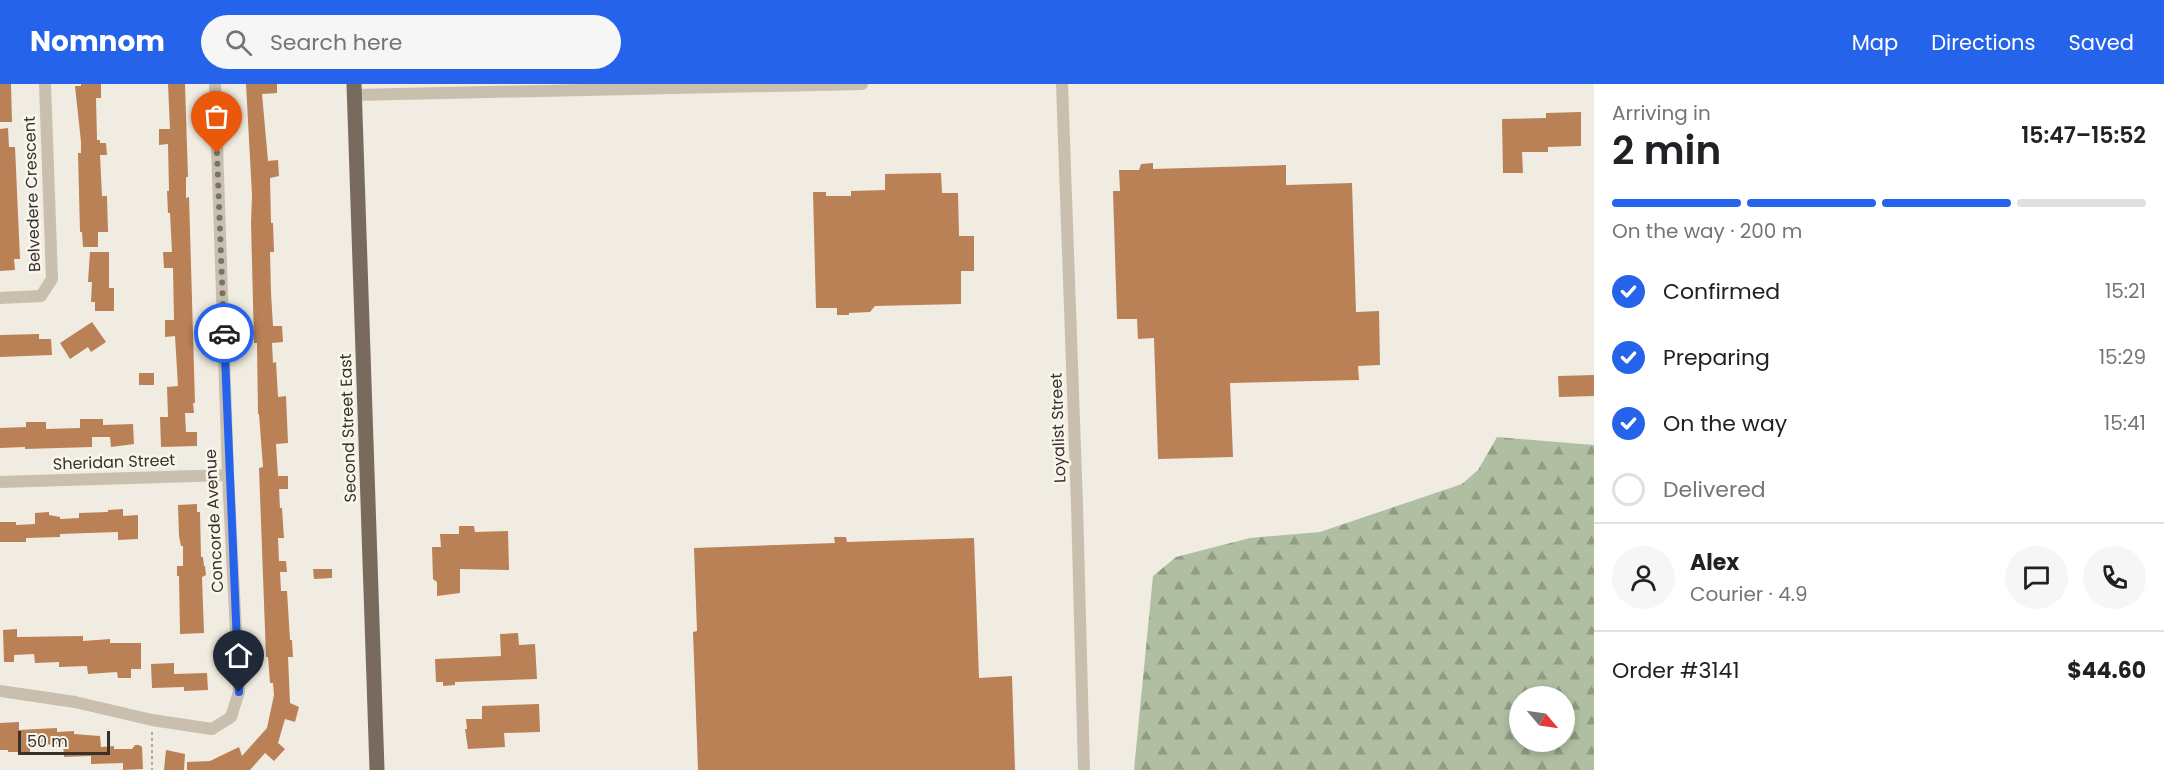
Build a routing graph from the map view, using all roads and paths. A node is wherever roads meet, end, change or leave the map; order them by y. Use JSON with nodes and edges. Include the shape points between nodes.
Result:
{"nodes":[{"id":1,"x":45,"y":84,"type":"edge"},
{"id":2,"x":215,"y":84,"type":"edge"},
{"id":3,"x":862,"y":84,"type":"edge"},
{"id":4,"x":1062,"y":84,"type":"edge"},
{"id":5,"x":354,"y":90,"type":"edge"},
{"id":6,"x":0,"y":298,"type":"edge"},
{"id":7,"x":228,"y":475,"type":"junction"},
{"id":8,"x":0,"y":482,"type":"edge"},
{"id":9,"x":0,"y":691,"type":"edge"},
{"id":10,"x":152,"y":720,"type":"junction"},
{"id":11,"x":152,"y":770,"type":"edge"},
{"id":12,"x":377,"y":770,"type":"edge"},
{"id":13,"x":1084,"y":770,"type":"edge"}],
"edges":[{"from":1,"to":6,"type":"street","name":"Belvedere Crescent","via":[[52,279],[41,296]]},
{"from":2,"to":7,"type":"street","name":"Concorde Avenue"},
{"from":3,"to":5,"type":"street"},
{"from":4,"to":13,"type":"street","name":"Loyalist Street"},
{"from":5,"to":12,"type":"main road","name":"Second Street East"},
{"from":7,"to":8,"type":"street","name":"Sheridan Street"},
{"from":7,"to":10,"type":"street","name":"Concorde Avenue","via":[[239,692],[231,717],[212,729]]},
{"from":9,"to":10,"type":"street","name":"Concorde Avenue","via":[[75,702]]},
{"from":10,"to":11,"type":"path"}]}
